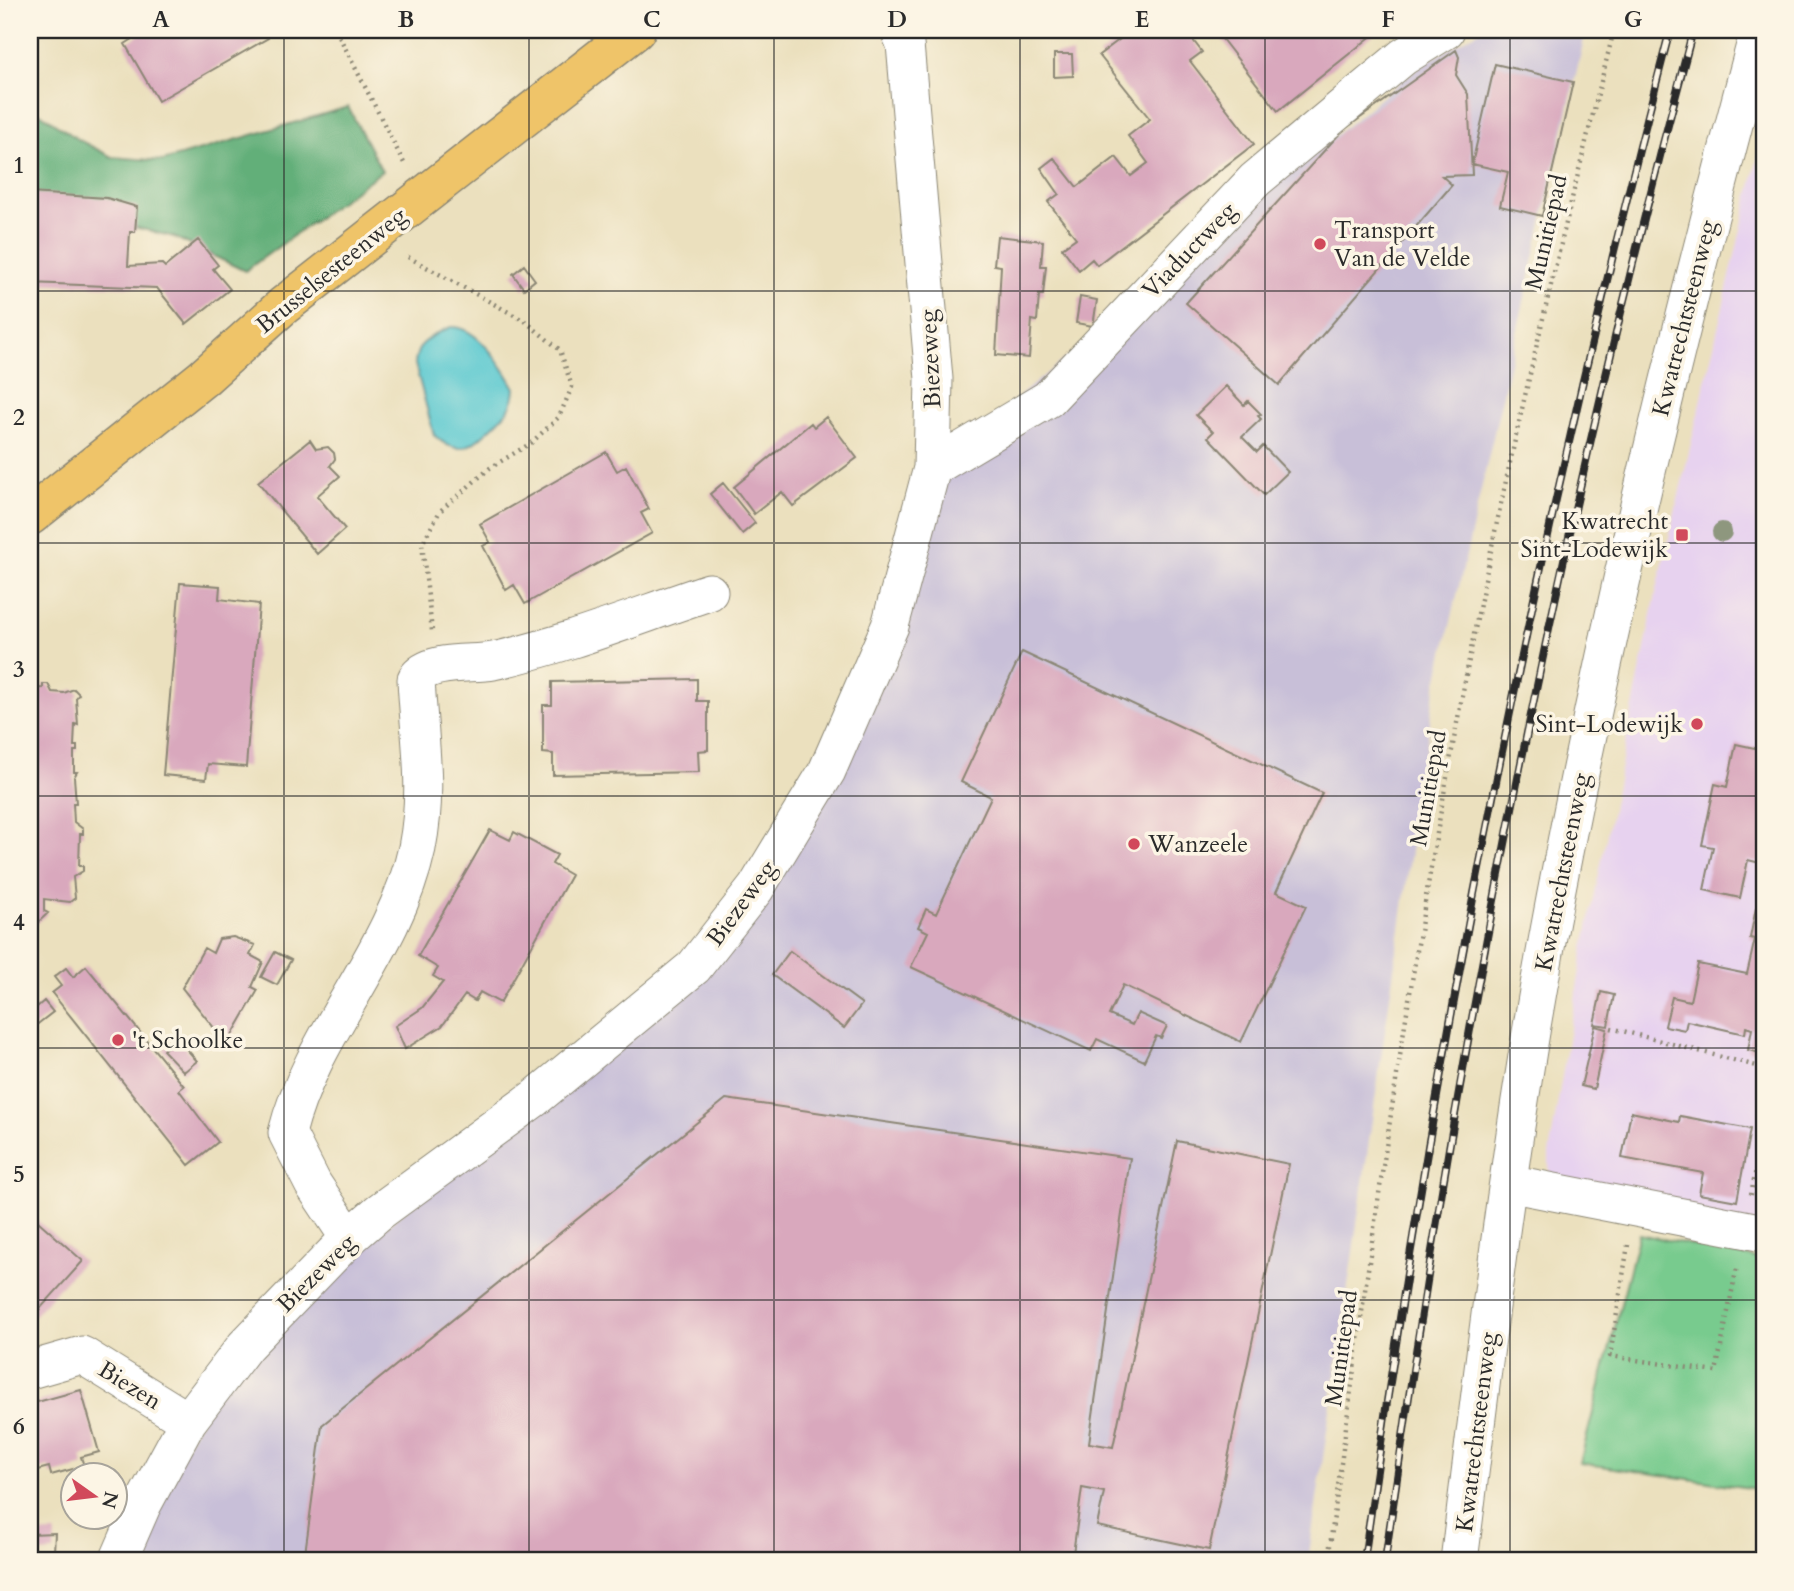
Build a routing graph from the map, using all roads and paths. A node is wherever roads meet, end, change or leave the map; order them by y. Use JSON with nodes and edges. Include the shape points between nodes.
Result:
{"nodes":[{"id":1,"x":336,"y":30,"type":"edge"},
{"id":2,"x":635,"y":30,"type":"edge"},
{"id":3,"x":899,"y":30,"type":"edge"},
{"id":4,"x":1446,"y":30,"type":"edge"},
{"id":5,"x":1614,"y":30,"type":"edge"},
{"id":6,"x":1759,"y":30,"type":"edge"},
{"id":7,"x":421,"y":197,"type":"junction"},
{"id":8,"x":370,"y":237,"type":"junction"},
{"id":9,"x":932,"y":468,"type":"junction"},
{"id":10,"x":30,"y":516,"type":"edge"},
{"id":11,"x":709,"y":592,"type":"dead end"},
{"id":12,"x":436,"y":667,"type":"junction"},
{"id":13,"x":1611,"y":1028,"type":"dead end"},
{"id":14,"x":1764,"y":1068,"type":"edge"},
{"id":15,"x":1764,"y":1127,"type":"edge"},
{"id":16,"x":1508,"y":1183,"type":"junction"},
{"id":17,"x":1633,"y":1207,"type":"junction"},
{"id":18,"x":1754,"y":1231,"type":"edge"},
{"id":19,"x":349,"y":1238,"type":"junction"},
{"id":20,"x":30,"y":1370,"type":"edge"},
{"id":21,"x":188,"y":1421,"type":"junction"},
{"id":22,"x":118,"y":1561,"type":"edge"},
{"id":23,"x":1328,"y":1561,"type":"edge"},
{"id":24,"x":1459,"y":1561,"type":"edge"}],
"edges":[{"from":1,"to":7,"type":"path"},
{"from":2,"to":7,"type":"main road","name":"Brusselsesteenweg"},
{"from":3,"to":9,"type":"street","name":"Biezeweg","via":[[905,44],[934,379]]},
{"from":4,"to":9,"type":"street","name":"Viaductweg","via":[[1403,57],[1255,180],[1048,398]]},
{"from":5,"to":23,"type":"path","name":"Munitiepad","via":[[1546,304],[1462,698],[1425,905]]},
{"from":6,"to":16,"type":"street","name":"Kwatrechtsteenweg","via":[[1690,287],[1621,583],[1546,947]]},
{"from":7,"to":8,"type":"main road","name":"Brusselsesteenweg"},
{"from":8,"to":10,"type":"main road","name":"Brusselsesteenweg"},
{"from":8,"to":12,"type":"path","via":[[525,321],[560,350],[572,387],[559,417],[440,511],[422,544]]},
{"from":9,"to":19,"type":"street","name":"Biezeweg","via":[[890,626],[827,771],[756,888],[694,967],[535,1098]]},
{"from":11,"to":12,"type":"street","via":[[534,652]]},
{"from":12,"to":19,"type":"street","via":[[416,679],[425,767],[416,850],[390,924],[295,1100],[287,1133],[313,1184]]},
{"from":13,"to":14,"type":"path"},
{"from":15,"to":18,"type":"path"},
{"from":16,"to":17,"type":"street"},
{"from":16,"to":24,"type":"street","name":"Kwatrechtsteenweg"},
{"from":17,"to":18,"type":"street"},
{"from":17,"to":18,"type":"path","via":[[1610,1356],[1716,1372]]},
{"from":19,"to":21,"type":"street","name":"Biezeweg","via":[[245,1346]]},
{"from":20,"to":21,"type":"street","name":"Biezen","via":[[82,1355]]},
{"from":21,"to":22,"type":"street","name":"Biezeweg"}]}
